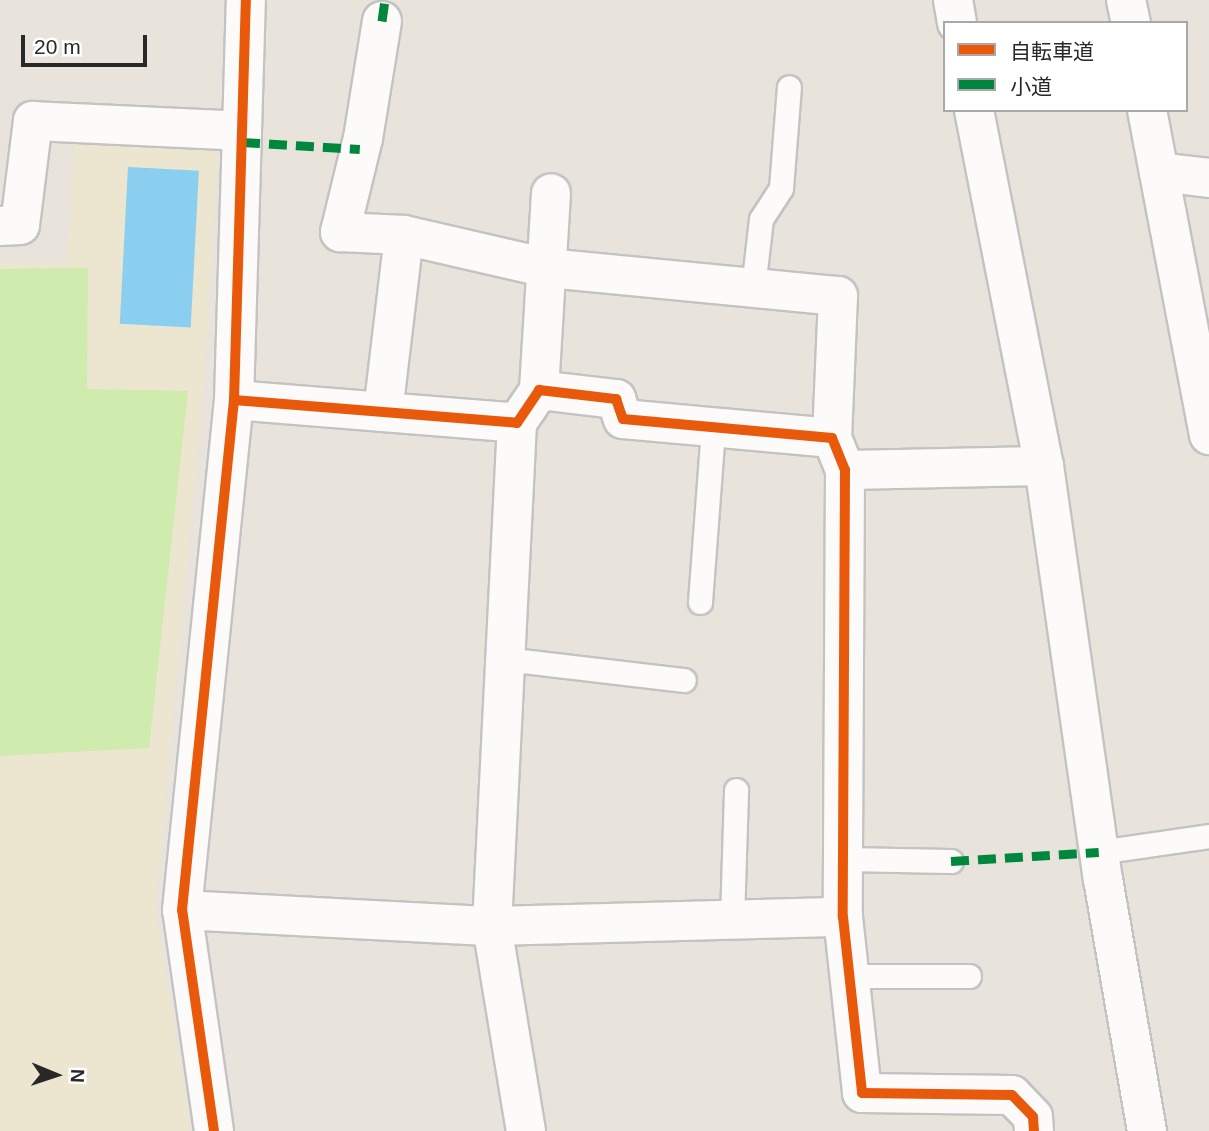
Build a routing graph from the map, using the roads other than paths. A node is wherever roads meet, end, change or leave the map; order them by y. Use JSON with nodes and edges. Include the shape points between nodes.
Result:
{"nodes":[{"id":1,"x":246,"y":0,"type":"edge"},
{"id":2,"x":953,"y":0,"type":"edge"},
{"id":3,"x":1126,"y":0,"type":"edge"},
{"id":4,"x":382,"y":21,"type":"dead end"},
{"id":5,"x":957,"y":21,"type":"edge"},
{"id":6,"x":1131,"y":21,"type":"edge"},
{"id":7,"x":789,"y":87,"type":"dead end"},
{"id":8,"x":974,"y":112,"type":"edge"},
{"id":9,"x":1147,"y":112,"type":"edge"},
{"id":10,"x":242,"y":131,"type":"junction"},
{"id":11,"x":1159,"y":172,"type":"junction"},
{"id":12,"x":1209,"y":178,"type":"edge"},
{"id":13,"x":551,"y":193,"type":"dead end"},
{"id":14,"x":0,"y":226,"type":"edge"},
{"id":15,"x":404,"y":235,"type":"junction"},
{"id":16,"x":547,"y":268,"type":"junction"},
{"id":17,"x":753,"y":288,"type":"junction"},
{"id":18,"x":539,"y":390,"type":"junction"},
{"id":19,"x":234,"y":400,"type":"junction"},
{"id":20,"x":383,"y":412,"type":"junction"},
{"id":21,"x":517,"y":423,"type":"junction"},
{"id":22,"x":713,"y":428,"type":"junction"},
{"id":23,"x":1209,"y":435,"type":"edge"},
{"id":24,"x":839,"y":454,"type":"junction"},
{"id":25,"x":1044,"y":466,"type":"junction"},
{"id":26,"x":700,"y":601,"type":"dead end"},
{"id":27,"x":505,"y":659,"type":"junction"},
{"id":28,"x":684,"y":680,"type":"dead end"},
{"id":29,"x":736,"y":790,"type":"dead end"},
{"id":30,"x":1209,"y":836,"type":"edge"},
{"id":31,"x":1099,"y":852,"type":"junction"},
{"id":32,"x":844,"y":859,"type":"junction"},
{"id":33,"x":950,"y":862,"type":"dead end"},
{"id":34,"x":182,"y":910,"type":"junction"},
{"id":35,"x":844,"y":917,"type":"junction"},
{"id":36,"x":732,"y":919,"type":"junction"},
{"id":37,"x":492,"y":926,"type":"junction"},
{"id":38,"x":850,"y":976,"type":"junction"},
{"id":39,"x":969,"y":976,"type":"dead end"},
{"id":40,"x":214,"y":1131,"type":"edge"},
{"id":41,"x":526,"y":1131,"type":"edge"},
{"id":42,"x":1034,"y":1131,"type":"edge"},
{"id":43,"x":1147,"y":1131,"type":"edge"}],
"edges":[{"from":1,"to":10,"type":"street"},
{"from":2,"to":5,"type":"street"},
{"from":3,"to":6,"type":"street"},
{"from":4,"to":15,"type":"street","via":[[363,138],[340,233]]},
{"from":7,"to":17,"type":"lane","via":[[781,188],[761,219]]},
{"from":8,"to":25,"type":"street"},
{"from":9,"to":11,"type":"street"},
{"from":10,"to":14,"type":"street","via":[[33,121],[20,225]]},
{"from":10,"to":19,"type":"street"},
{"from":11,"to":12,"type":"street"},
{"from":11,"to":23,"type":"street"},
{"from":13,"to":16,"type":"street"},
{"from":15,"to":16,"type":"street"},
{"from":15,"to":20,"type":"street"},
{"from":16,"to":17,"type":"street"},
{"from":16,"to":18,"type":"street"},
{"from":17,"to":24,"type":"street","via":[[838,296]]},
{"from":18,"to":21,"type":"street"},
{"from":18,"to":22,"type":"street","via":[[616,399],[623,419]]},
{"from":19,"to":20,"type":"street"},
{"from":19,"to":34,"type":"street"},
{"from":20,"to":21,"type":"street"},
{"from":21,"to":27,"type":"street"},
{"from":22,"to":24,"type":"street"},
{"from":22,"to":26,"type":"lane"},
{"from":24,"to":25,"type":"street"},
{"from":24,"to":32,"type":"street"},
{"from":25,"to":31,"type":"street"},
{"from":27,"to":28,"type":"lane"},
{"from":27,"to":37,"type":"street"},
{"from":29,"to":36,"type":"lane"},
{"from":30,"to":31,"type":"lane"},
{"from":31,"to":43,"type":"street"},
{"from":32,"to":33,"type":"lane"},
{"from":32,"to":35,"type":"street"},
{"from":34,"to":37,"type":"street"},
{"from":34,"to":40,"type":"street"},
{"from":35,"to":36,"type":"street"},
{"from":35,"to":38,"type":"street"},
{"from":36,"to":37,"type":"street"},
{"from":37,"to":41,"type":"street"},
{"from":38,"to":39,"type":"lane"},
{"from":38,"to":42,"type":"street","via":[[862,1093],[1012,1095],[1033,1117]]}]}
